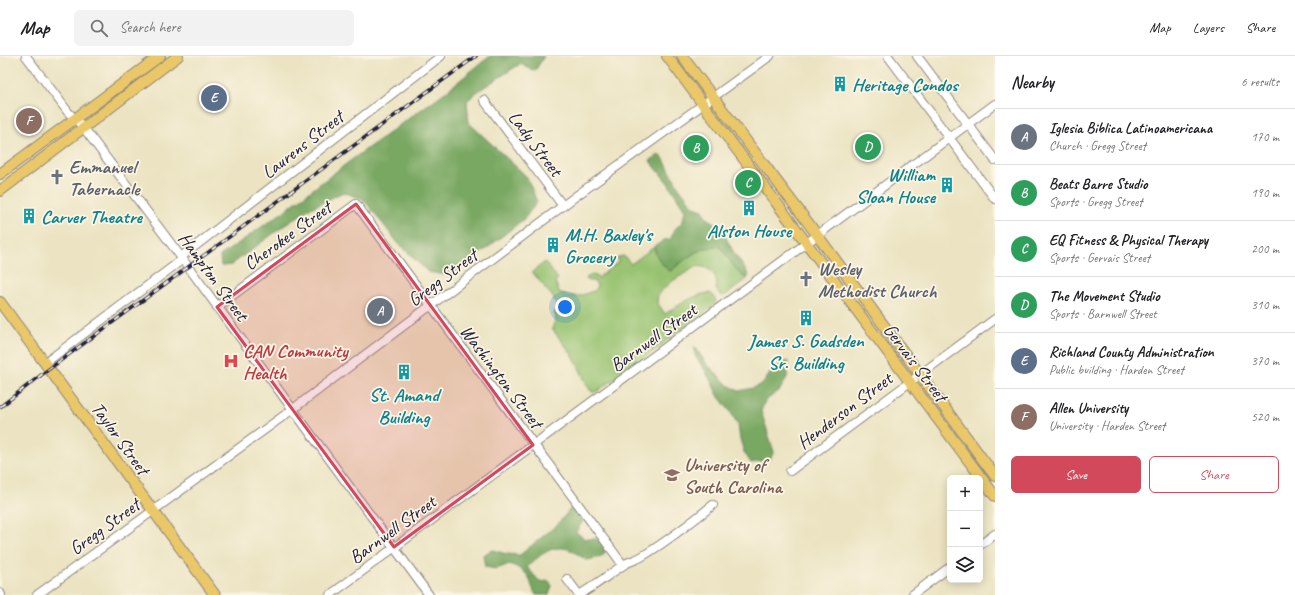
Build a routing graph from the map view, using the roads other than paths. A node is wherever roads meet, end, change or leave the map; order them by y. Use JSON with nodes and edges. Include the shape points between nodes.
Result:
{"nodes":[{"id":1,"x":26,"y":56,"type":"edge"},
{"id":2,"x":160,"y":56,"type":"edge"},
{"id":3,"x":178,"y":56,"type":"edge"},
{"id":4,"x":441,"y":56,"type":"edge"},
{"id":5,"x":667,"y":56,"type":"edge"},
{"id":6,"x":682,"y":56,"type":"edge"},
{"id":7,"x":770,"y":56,"type":"edge"},
{"id":8,"x":888,"y":56,"type":"edge"},
{"id":9,"x":917,"y":56,"type":"edge"},
{"id":10,"x":714,"y":96,"type":"junction"},
{"id":11,"x":484,"y":100,"type":"dead end"},
{"id":12,"x":703,"y":104,"type":"junction"},
{"id":13,"x":995,"y":104,"type":"edge"},
{"id":14,"x":74,"y":119,"type":"junction"},
{"id":15,"x":968,"y":124,"type":"junction"},
{"id":16,"x":83,"y":127,"type":"junction"},
{"id":17,"x":949,"y":139,"type":"junction"},
{"id":18,"x":995,"y":160,"type":"edge"},
{"id":19,"x":0,"y":174,"type":"edge"},
{"id":20,"x":0,"y":191,"type":"edge"},
{"id":21,"x":995,"y":199,"type":"edge"},
{"id":22,"x":356,"y":204,"type":"joint"},
{"id":23,"x":563,"y":206,"type":"junction"},
{"id":24,"x":817,"y":235,"type":"junction"},
{"id":25,"x":807,"y":243,"type":"junction"},
{"id":26,"x":182,"y":258,"type":"junction"},
{"id":27,"x":0,"y":302,"type":"edge"},
{"id":28,"x":217,"y":306,"type":"junction"},
{"id":29,"x":430,"y":306,"type":"junction"},
{"id":30,"x":995,"y":319,"type":"edge"},
{"id":31,"x":45,"y":363,"type":"junction"},
{"id":32,"x":920,"y":374,"type":"junction"},
{"id":33,"x":906,"y":384,"type":"junction"},
{"id":34,"x":293,"y":409,"type":"junction"},
{"id":35,"x":533,"y":445,"type":"junction"},
{"id":36,"x":790,"y":471,"type":"dead end"},
{"id":37,"x":995,"y":476,"type":"edge"},
{"id":38,"x":995,"y":496,"type":"edge"},
{"id":39,"x":713,"y":505,"type":"dead end"},
{"id":40,"x":153,"y":510,"type":"junction"},
{"id":41,"x":995,"y":534,"type":"edge"},
{"id":42,"x":983,"y":543,"type":"edge"},
{"id":43,"x":394,"y":547,"type":"junction"},
{"id":44,"x":623,"y":565,"type":"junction"},
{"id":45,"x":947,"y":569,"type":"edge"},
{"id":46,"x":567,"y":579,"type":"dead end"},
{"id":47,"x":37,"y":595,"type":"edge"},
{"id":48,"x":215,"y":595,"type":"edge"},
{"id":49,"x":330,"y":595,"type":"edge"},
{"id":50,"x":429,"y":595,"type":"edge"},
{"id":51,"x":579,"y":595,"type":"edge"},
{"id":52,"x":912,"y":595,"type":"edge"}],
"edges":[{"from":1,"to":14,"type":"street","name":"Hampton Street"},
{"from":2,"to":14,"type":"main road"},
{"from":3,"to":16,"type":"main road"},
{"from":4,"to":26,"type":"street","name":"Laurens Street"},
{"from":5,"to":12,"type":"main road","name":"Gervais Street"},
{"from":6,"to":10,"type":"main road","name":"Gervais Street"},
{"from":7,"to":10,"type":"street","name":"Gregg Street"},
{"from":8,"to":17,"type":"street"},
{"from":9,"to":15,"type":"street"},
{"from":10,"to":12,"type":"street","name":"Gregg Street"},
{"from":10,"to":24,"type":"main road","name":"Gervais Street"},
{"from":11,"to":23,"type":"street","name":"Lady Street"},
{"from":12,"to":23,"type":"street","name":"Gregg Street"},
{"from":12,"to":25,"type":"main road","name":"Gervais Street"},
{"from":13,"to":15,"type":"street","name":"Barnwell Street"},
{"from":14,"to":16,"type":"street","name":"Hampton Street"},
{"from":14,"to":19,"type":"main road"},
{"from":15,"to":17,"type":"street","name":"Barnwell Street"},
{"from":15,"to":18,"type":"street"},
{"from":16,"to":20,"type":"main road"},
{"from":16,"to":26,"type":"street","name":"Hampton Street"},
{"from":17,"to":21,"type":"street"},
{"from":17,"to":24,"type":"street","name":"Barnwell Street"},
{"from":22,"to":28,"type":"street","name":"Cherokee Street"},
{"from":22,"to":29,"type":"street","name":"Washington Street"},
{"from":23,"to":29,"type":"street","name":"Gregg Street"},
{"from":24,"to":25,"type":"street","name":"Barnwell Street"},
{"from":24,"to":32,"type":"main road","name":"Gervais Street"},
{"from":25,"to":33,"type":"main road","name":"Gervais Street"},
{"from":25,"to":35,"type":"street","name":"Barnwell Street"},
{"from":26,"to":28,"type":"street","name":"Hampton Street"},
{"from":26,"to":31,"type":"street","name":"Laurens Street"},
{"from":27,"to":31,"type":"main road","name":"Taylor Street"},
{"from":28,"to":34,"type":"street","name":"Hampton Street"},
{"from":29,"to":34,"type":"street","name":"Gregg Street"},
{"from":29,"to":35,"type":"street","name":"Washington Street"},
{"from":30,"to":32,"type":"street","name":"Henderson Street"},
{"from":31,"to":40,"type":"main road","name":"Taylor Street"},
{"from":32,"to":33,"type":"street","name":"Henderson Street"},
{"from":32,"to":37,"type":"main road","name":"Gervais Street"},
{"from":33,"to":36,"type":"street","name":"Henderson Street"},
{"from":33,"to":38,"type":"main road","name":"Gervais Street"},
{"from":34,"to":40,"type":"street","name":"Gregg Street"},
{"from":34,"to":43,"type":"street","name":"Hampton Street"},
{"from":35,"to":43,"type":"street","name":"Barnwell Street"},
{"from":35,"to":44,"type":"street","name":"Washington Street"},
{"from":39,"to":44,"type":"street","via":[[647,553]]},
{"from":40,"to":47,"type":"street","name":"Gregg Street"},
{"from":40,"to":48,"type":"main road","name":"Taylor Street"},
{"from":41,"to":42,"type":"street"},
{"from":43,"to":49,"type":"street","name":"Barnwell Street"},
{"from":43,"to":50,"type":"street","name":"Hampton Street"},
{"from":44,"to":51,"type":"street"},
{"from":45,"to":52,"type":"street"},
{"from":46,"to":51,"type":"street"}]}
